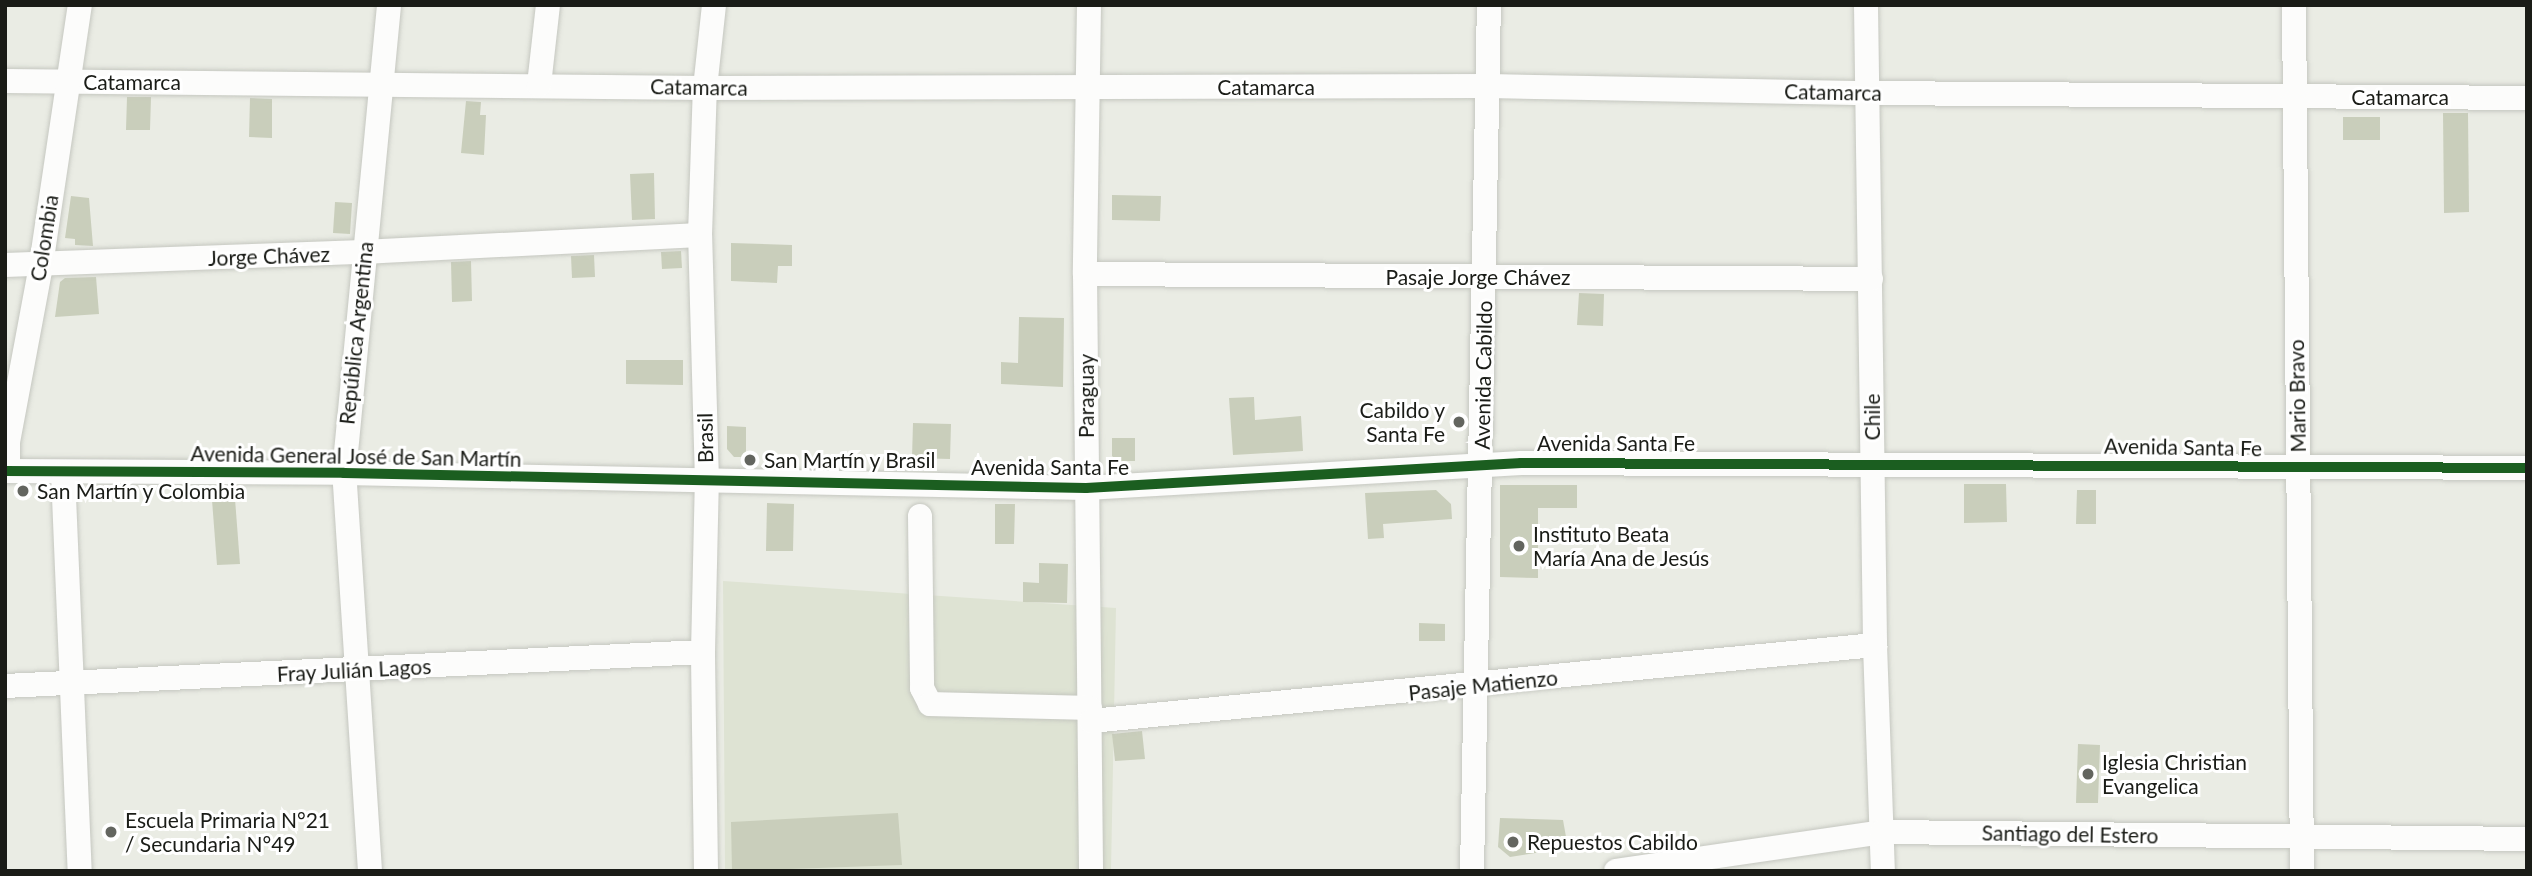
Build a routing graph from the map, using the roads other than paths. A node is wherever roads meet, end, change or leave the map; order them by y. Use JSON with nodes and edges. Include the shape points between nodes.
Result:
{"nodes":[{"id":1,"x":80,"y":5,"type":"edge"},
{"id":2,"x":389,"y":5,"type":"edge"},
{"id":3,"x":548,"y":5,"type":"edge"},
{"id":4,"x":714,"y":5,"type":"edge"},
{"id":5,"x":1089,"y":5,"type":"edge"},
{"id":6,"x":1489,"y":5,"type":"edge"},
{"id":7,"x":1866,"y":5,"type":"edge"},
{"id":8,"x":2294,"y":5,"type":"edge"},
{"id":9,"x":5,"y":81,"type":"edge"},
{"id":10,"x":68,"y":82,"type":"junction"},
{"id":11,"x":382,"y":84,"type":"junction"},
{"id":12,"x":539,"y":85,"type":"junction"},
{"id":13,"x":1489,"y":86,"type":"junction"},
{"id":14,"x":1088,"y":87,"type":"junction"},
{"id":15,"x":705,"y":88,"type":"junction"},
{"id":16,"x":1868,"y":93,"type":"junction"},
{"id":17,"x":2293,"y":97,"type":"junction"},
{"id":18,"x":2527,"y":98,"type":"edge"},
{"id":19,"x":701,"y":235,"type":"junction"},
{"id":20,"x":363,"y":252,"type":"junction"},
{"id":21,"x":5,"y":265,"type":"edge"},
{"id":22,"x":41,"y":265,"type":"junction"},
{"id":23,"x":1085,"y":274,"type":"junction"},
{"id":24,"x":1485,"y":277,"type":"junction"},
{"id":25,"x":1871,"y":279,"type":"junction"},
{"id":26,"x":1873,"y":463,"type":"junction"},
{"id":27,"x":1481,"y":465,"type":"junction"},
{"id":28,"x":2298,"y":468,"type":"junction"},
{"id":29,"x":2527,"y":468,"type":"edge"},
{"id":30,"x":6,"y":471,"type":"edge"},
{"id":31,"x":63,"y":472,"type":"junction"},
{"id":32,"x":344,"y":473,"type":"junction"},
{"id":33,"x":706,"y":482,"type":"junction"},
{"id":34,"x":1086,"y":488,"type":"junction"},
{"id":35,"x":920,"y":516,"type":"dead end"},
{"id":36,"x":1875,"y":645,"type":"junction"},
{"id":37,"x":703,"y":652,"type":"junction"},
{"id":38,"x":356,"y":670,"type":"junction"},
{"id":39,"x":70,"y":683,"type":"junction"},
{"id":40,"x":5,"y":686,"type":"edge"},
{"id":41,"x":1476,"y":686,"type":"junction"},
{"id":42,"x":1090,"y":715,"type":"junction"},
{"id":43,"x":1882,"y":832,"type":"junction"},
{"id":44,"x":2302,"y":836,"type":"junction"},
{"id":45,"x":2527,"y":839,"type":"edge"},
{"id":46,"x":80,"y":871,"type":"edge"},
{"id":47,"x":370,"y":871,"type":"edge"},
{"id":48,"x":706,"y":871,"type":"edge"},
{"id":49,"x":1091,"y":871,"type":"edge"},
{"id":50,"x":1472,"y":871,"type":"edge"},
{"id":51,"x":1616,"y":871,"type":"edge"},
{"id":52,"x":1883,"y":871,"type":"edge"},
{"id":53,"x":2302,"y":871,"type":"edge"}],
"edges":[{"from":1,"to":10,"type":"street","name":"Colombia"},
{"from":2,"to":11,"type":"street","name":"República Argentina"},
{"from":3,"to":12,"type":"street"},
{"from":4,"to":15,"type":"street","name":"Brasil"},
{"from":5,"to":14,"type":"street","name":"Paraguay"},
{"from":6,"to":13,"type":"street","name":"Avenida Cabildo"},
{"from":7,"to":16,"type":"street","name":"Chile"},
{"from":8,"to":17,"type":"street","name":"Mario Bravo"},
{"from":9,"to":10,"type":"street","name":"Catamarca"},
{"from":10,"to":11,"type":"street","name":"Catamarca"},
{"from":10,"to":22,"type":"street","name":"Colombia"},
{"from":11,"to":12,"type":"street","name":"Catamarca"},
{"from":11,"to":20,"type":"street","name":"República Argentina"},
{"from":12,"to":15,"type":"street","name":"Catamarca"},
{"from":13,"to":14,"type":"street","name":"Catamarca"},
{"from":13,"to":16,"type":"street","name":"Catamarca"},
{"from":13,"to":24,"type":"street","name":"Avenida Cabildo"},
{"from":14,"to":15,"type":"street","name":"Catamarca"},
{"from":14,"to":23,"type":"street","name":"Paraguay"},
{"from":15,"to":19,"type":"street","name":"Brasil"},
{"from":16,"to":17,"type":"street","name":"Catamarca"},
{"from":16,"to":25,"type":"street","name":"Chile"},
{"from":17,"to":18,"type":"street","name":"Catamarca"},
{"from":17,"to":28,"type":"street","name":"Mario Bravo"},
{"from":19,"to":20,"type":"street","name":"Jorge Chávez"},
{"from":19,"to":33,"type":"street","name":"Brasil"},
{"from":20,"to":22,"type":"street","name":"Jorge Chávez"},
{"from":20,"to":32,"type":"street","name":"República Argentina"},
{"from":21,"to":22,"type":"street","name":"Jorge Chávez"},
{"from":22,"to":30,"type":"street","name":"Colombia"},
{"from":23,"to":24,"type":"street","name":"Pasaje Jorge Chávez"},
{"from":23,"to":34,"type":"street","name":"Paraguay"},
{"from":24,"to":25,"type":"street","name":"Pasaje Jorge Chávez"},
{"from":24,"to":27,"type":"street","name":"Avenida Cabildo"},
{"from":25,"to":26,"type":"street","name":"Chile"},
{"from":26,"to":27,"type":"street","name":"Avenida Santa Fe"},
{"from":26,"to":28,"type":"street","name":"Avenida Santa Fe"},
{"from":26,"to":36,"type":"street","name":"Chile"},
{"from":27,"to":34,"type":"street","name":"Avenida Santa Fe"},
{"from":27,"to":41,"type":"street","name":"Avenida Cabildo"},
{"from":28,"to":29,"type":"street","name":"Avenida Santa Fe"},
{"from":28,"to":44,"type":"street","name":"Mario Bravo"},
{"from":30,"to":31,"type":"street","name":"Avenida General José de San Martín"},
{"from":31,"to":32,"type":"street","name":"Avenida General José de San Martín"},
{"from":31,"to":39,"type":"street"},
{"from":32,"to":33,"type":"street","name":"Avenida General José de San Martín"},
{"from":32,"to":38,"type":"street","name":"República Argentina"},
{"from":33,"to":34,"type":"street","name":"Avenida Santa Fe"},
{"from":33,"to":37,"type":"street","name":"Brasil"},
{"from":34,"to":42,"type":"street","name":"Paraguay"},
{"from":35,"to":42,"type":"street","name":"Pasaje Matienzo","via":[[922,688],[930,704]]},
{"from":36,"to":41,"type":"street","name":"Pasaje Matienzo"},
{"from":36,"to":43,"type":"street","name":"Chile"},
{"from":37,"to":38,"type":"street","name":"Fray Julián Lagos"},
{"from":37,"to":48,"type":"street","name":"Brasil"},
{"from":38,"to":39,"type":"street","name":"Fray Julián Lagos"},
{"from":38,"to":47,"type":"street","name":"República Argentina"},
{"from":39,"to":40,"type":"street","name":"Fray Julián Lagos"},
{"from":39,"to":46,"type":"street"},
{"from":41,"to":42,"type":"street","name":"Pasaje Matienzo"},
{"from":41,"to":50,"type":"street","name":"Avenida Cabildo"},
{"from":42,"to":49,"type":"street","name":"Paraguay"},
{"from":43,"to":44,"type":"street","name":"Santiago del Estero"},
{"from":43,"to":51,"type":"street","name":"Santiago del Estero"},
{"from":43,"to":52,"type":"street","name":"Chile"},
{"from":44,"to":45,"type":"street","name":"Santiago del Estero"},
{"from":44,"to":53,"type":"street","name":"Mario Bravo"}]}
